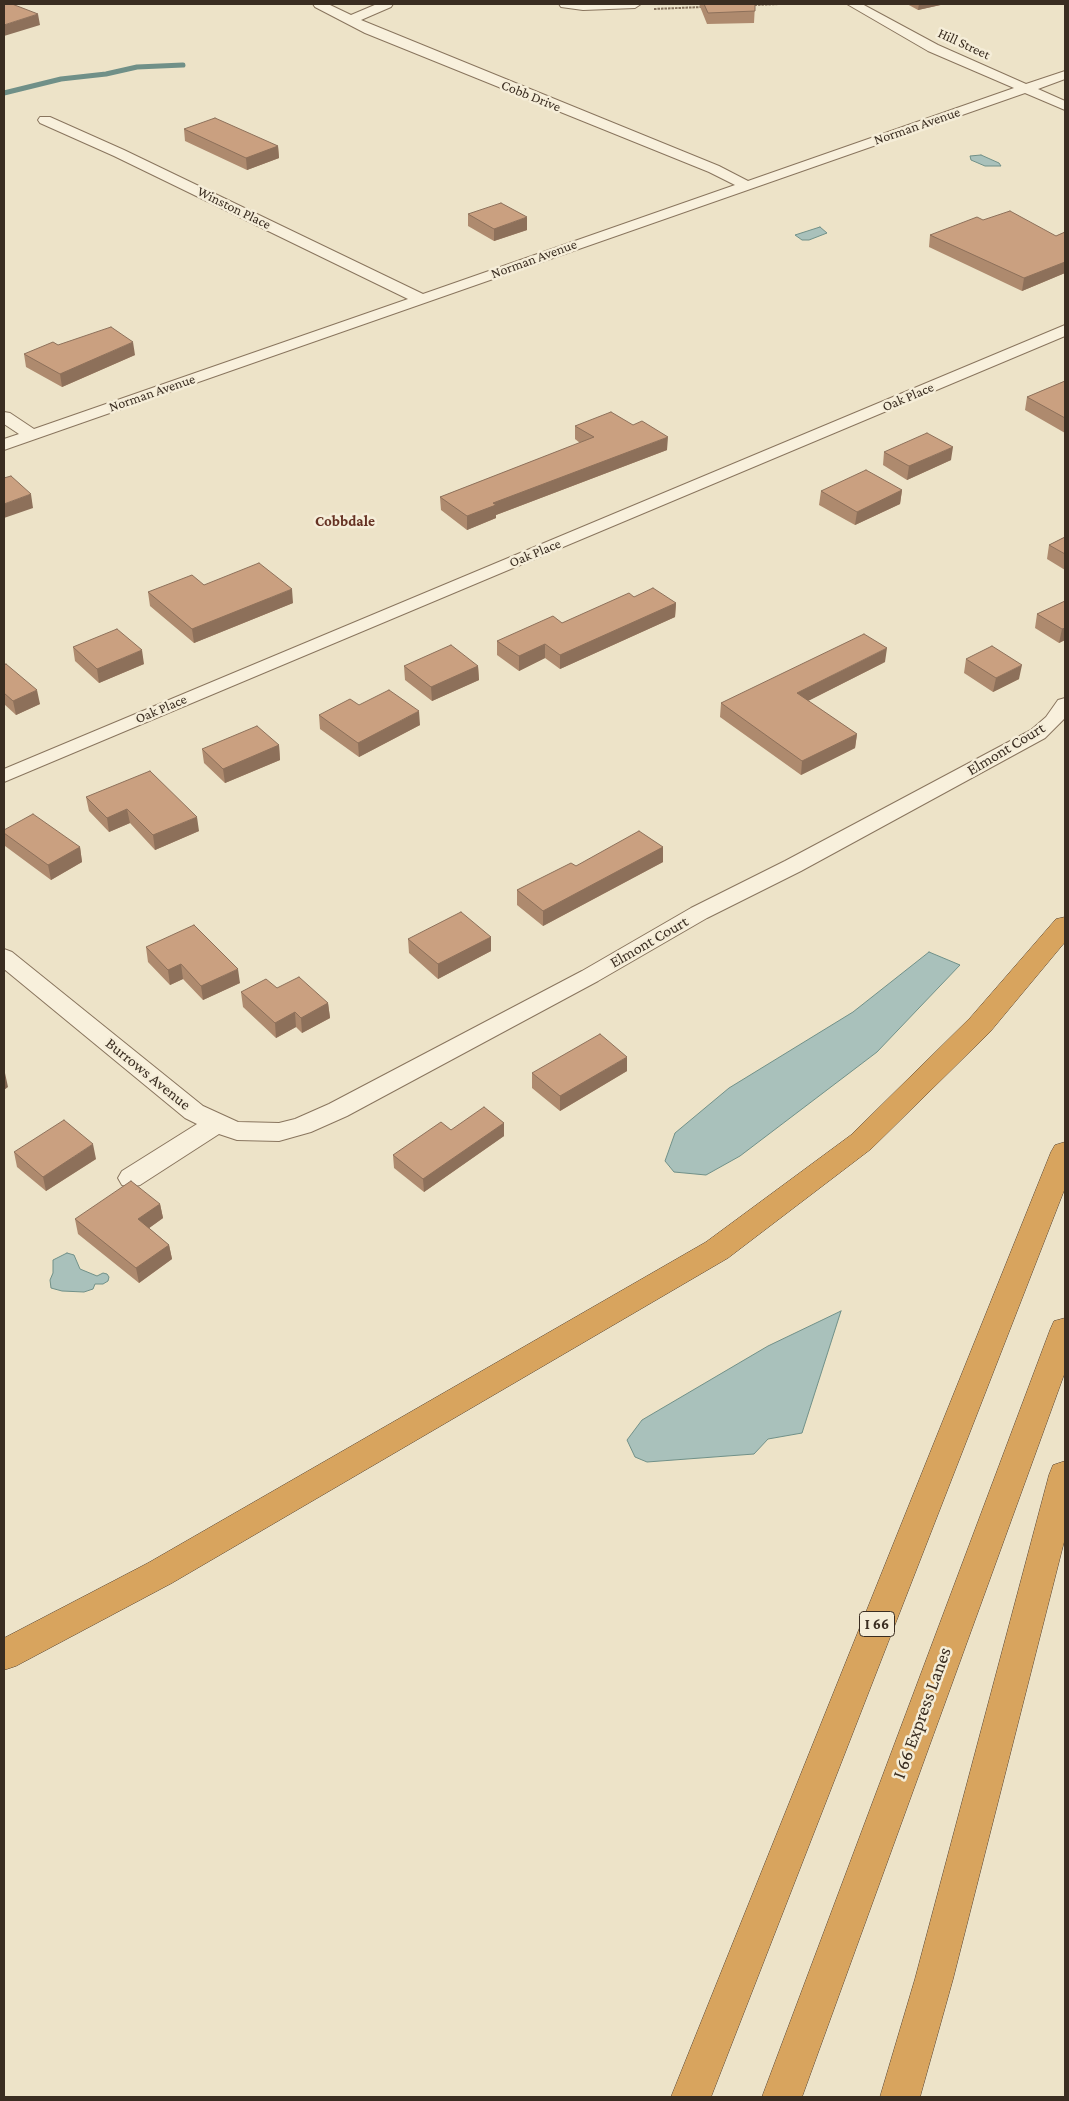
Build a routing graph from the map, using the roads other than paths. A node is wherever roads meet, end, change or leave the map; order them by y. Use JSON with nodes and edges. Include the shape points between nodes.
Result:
{"nodes":[{"id":1,"x":319,"y":4,"type":"edge"},
{"id":2,"x":388,"y":4,"type":"edge"},
{"id":3,"x":565,"y":4,"type":"edge"},
{"id":4,"x":635,"y":4,"type":"edge"},
{"id":5,"x":853,"y":4,"type":"edge"},
{"id":6,"x":350,"y":20,"type":"junction"},
{"id":7,"x":1065,"y":74,"type":"edge"},
{"id":8,"x":1025,"y":89,"type":"junction"},
{"id":9,"x":1065,"y":106,"type":"edge"},
{"id":10,"x":45,"y":120,"type":"dead end"},
{"id":11,"x":745,"y":185,"type":"junction"},
{"id":12,"x":421,"y":299,"type":"junction"},
{"id":13,"x":1065,"y":330,"type":"edge"},
{"id":14,"x":4,"y":417,"type":"edge"},
{"id":15,"x":32,"y":435,"type":"junction"},
{"id":16,"x":4,"y":445,"type":"edge"},
{"id":17,"x":1065,"y":704,"type":"edge"},
{"id":18,"x":4,"y":776,"type":"edge"},
{"id":19,"x":1065,"y":925,"type":"edge"},
{"id":20,"x":4,"y":957,"type":"edge"},
{"id":21,"x":216,"y":1124,"type":"junction"},
{"id":22,"x":1065,"y":1152,"type":"edge"},
{"id":23,"x":131,"y":1178,"type":"dead end"},
{"id":24,"x":1065,"y":1330,"type":"edge"},
{"id":25,"x":1065,"y":1475,"type":"edge"},
{"id":26,"x":4,"y":1655,"type":"edge"},
{"id":27,"x":691,"y":2097,"type":"edge"},
{"id":28,"x":782,"y":2097,"type":"edge"},
{"id":29,"x":900,"y":2097,"type":"edge"}],
"edges":[{"from":1,"to":6,"type":"street","name":"Cobb Drive"},
{"from":2,"to":6,"type":"street"},
{"from":3,"to":4,"type":"street"},
{"from":5,"to":8,"type":"street","name":"Hill Street","via":[[933,48]]},
{"from":6,"to":11,"type":"street","name":"Cobb Drive","via":[[714,169]]},
{"from":7,"to":8,"type":"street","name":"Norman Avenue"},
{"from":8,"to":9,"type":"street","name":"Hill Street"},
{"from":8,"to":11,"type":"street","name":"Norman Avenue"},
{"from":10,"to":12,"type":"street","name":"Winston Place"},
{"from":11,"to":12,"type":"street","name":"Norman Avenue"},
{"from":12,"to":15,"type":"street","name":"Norman Avenue"},
{"from":13,"to":18,"type":"street","name":"Oak Place"},
{"from":14,"to":15,"type":"street"},
{"from":15,"to":16,"type":"street","name":"Norman Avenue"},
{"from":17,"to":21,"type":"street","name":"Elmont Court","via":[[1038,734],[801,862],[699,913],[590,976],[338,1110],[279,1132],[237,1131]]},
{"from":19,"to":26,"type":"highway","via":[[980,1025],[861,1142],[717,1250],[160,1573]]},
{"from":20,"to":21,"type":"street","name":"Burrows Avenue","via":[[194,1112]]},
{"from":21,"to":23,"type":"street"},
{"from":22,"to":27,"type":"highway","number":"I 66"},
{"from":24,"to":28,"type":"highway","name":"I 66 Express Lanes"},
{"from":25,"to":29,"type":"highway"}]}
